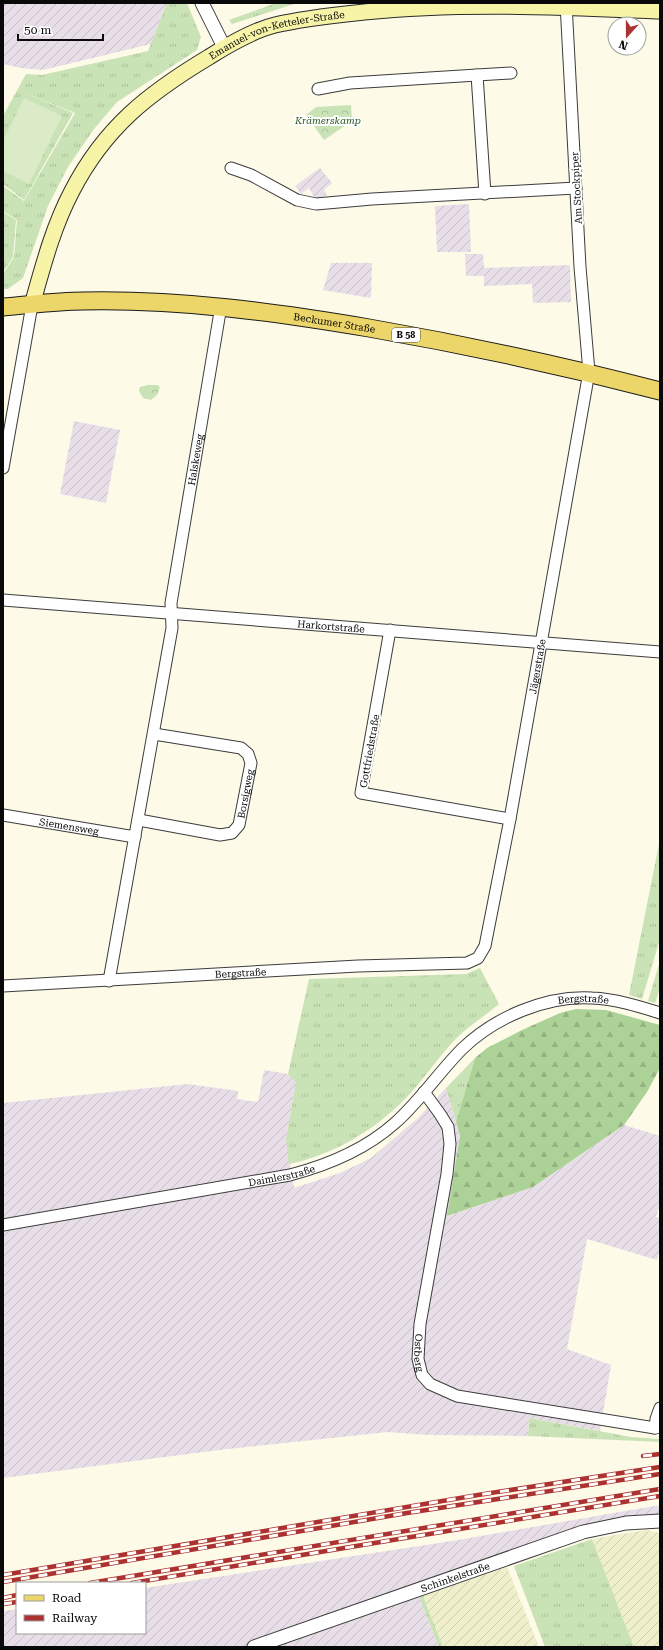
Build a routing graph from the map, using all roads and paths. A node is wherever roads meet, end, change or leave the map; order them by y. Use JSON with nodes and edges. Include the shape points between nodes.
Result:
{"nodes":[{"id":1,"x":202,"y":3,"type":"edge"},
{"id":2,"x":566,"y":5,"type":"edge"},
{"id":3,"x":660,"y":11,"type":"edge"},
{"id":4,"x":224,"y":47,"type":"junction"},
{"id":5,"x":511,"y":73,"type":"dead end"},
{"id":6,"x":477,"y":75,"type":"junction"},
{"id":7,"x":318,"y":89,"type":"dead end"},
{"id":8,"x":231,"y":168,"type":"dead end"},
{"id":9,"x":576,"y":188,"type":"junction"},
{"id":10,"x":485,"y":194,"type":"junction"},
{"id":11,"x":32,"y":305,"type":"junction"},
{"id":12,"x":221,"y":306,"type":"junction"},
{"id":13,"x":3,"y":308,"type":"edge"},
{"id":14,"x":589,"y":372,"type":"junction"},
{"id":15,"x":660,"y":391,"type":"edge"},
{"id":16,"x":3,"y":468,"type":"edge"},
{"id":17,"x":3,"y":600,"type":"edge"},
{"id":18,"x":171,"y":613,"type":"junction"},
{"id":19,"x":390,"y":630,"type":"junction"},
{"id":20,"x":542,"y":642,"type":"junction"},
{"id":21,"x":660,"y":652,"type":"edge"},
{"id":22,"x":154,"y":734,"type":"junction"},
{"id":23,"x":3,"y":815,"type":"edge"},
{"id":24,"x":510,"y":819,"type":"junction"},
{"id":25,"x":139,"y":820,"type":"junction"},
{"id":26,"x":135,"y":837,"type":"junction"},
{"id":27,"x":478,"y":958,"type":"joint"},
{"id":28,"x":109,"y":981,"type":"junction"},
{"id":29,"x":3,"y":986,"type":"edge"},
{"id":30,"x":660,"y":1013,"type":"edge"},
{"id":31,"x":507,"y":1017,"type":"joint"},
{"id":32,"x":424,"y":1092,"type":"junction"},
{"id":33,"x":3,"y":1224,"type":"edge"},
{"id":34,"x":660,"y":1408,"type":"edge"},
{"id":35,"x":658,"y":1428,"type":"edge"},
{"id":36,"x":660,"y":1522,"type":"edge"},
{"id":37,"x":254,"y":1647,"type":"edge"}],
"edges":[{"from":1,"to":4,"type":"street"},
{"from":2,"to":3,"type":"main road","name":"Emanuel-von-Ketteler-Straße"},
{"from":2,"to":4,"type":"main road","name":"Emanuel-von-Ketteler-Straße","via":[[393,9],[328,16],[274,25]]},
{"from":2,"to":9,"type":"street","name":"Am Stockpiper"},
{"from":4,"to":11,"type":"main road","name":"Emanuel-von-Ketteler-Straße","via":[[162,86],[128,113],[104,141],[83,172],[63,210]]},
{"from":5,"to":6,"type":"street"},
{"from":6,"to":7,"type":"street","via":[[364,82]]},
{"from":6,"to":10,"type":"street"},
{"from":8,"to":10,"type":"street","via":[[251,175],[297,200],[316,204],[364,199]]},
{"from":9,"to":10,"type":"street"},
{"from":9,"to":14,"type":"street","name":"Am Stockpiper"},
{"from":11,"to":12,"type":"main road","name":"Beckumer Straße","number":"B 58","via":[[81,301],[146,301]]},
{"from":11,"to":13,"type":"main road","name":"Beckumer Straße","number":"B 58"},
{"from":11,"to":16,"type":"street"},
{"from":12,"to":14,"type":"main road","name":"Beckumer Straße","number":"B 58","via":[[437,340]]},
{"from":12,"to":18,"type":"street","name":"Halskeweg"},
{"from":14,"to":15,"type":"main road","name":"Beckumer Straße","number":"B 58"},
{"from":14,"to":20,"type":"street","name":"Jägerstraße"},
{"from":17,"to":18,"type":"street","name":"Harkortstraße"},
{"from":18,"to":19,"type":"street","name":"Harkortstraße"},
{"from":18,"to":22,"type":"street","via":[[172,628]]},
{"from":19,"to":20,"type":"street","name":"Harkortstraße"},
{"from":19,"to":24,"type":"street","name":"Gottfriedstraße","via":[[361,793]]},
{"from":20,"to":21,"type":"street","name":"Harkortstraße"},
{"from":20,"to":24,"type":"street","name":"Jägerstraße"},
{"from":22,"to":25,"type":"street"},
{"from":22,"to":25,"type":"street","name":"Borsigweg","via":[[241,748],[248,754],[251,763],[239,825],[232,833],[220,835]]},
{"from":23,"to":26,"type":"street","name":"Siemensweg"},
{"from":24,"to":27,"type":"street","name":"Jägerstraße","via":[[485,946]]},
{"from":25,"to":26,"type":"street"},
{"from":26,"to":28,"type":"street"},
{"from":27,"to":28,"type":"street","name":"Bergstraße","via":[[467,962]]},
{"from":28,"to":29,"type":"street","name":"Bergstraße"},
{"from":30,"to":31,"type":"street","name":"Bergstraße","via":[[608,1000],[576,998],[539,1005]]},
{"from":31,"to":32,"type":"street","name":"Daimlerstraße","via":[[463,1048]]},
{"from":32,"to":33,"type":"street","name":"Daimlerstraße","via":[[395,1123],[361,1148],[315,1169]]},
{"from":32,"to":35,"type":"street","name":"Ostberg","via":[[448,1127],[450,1144],[420,1324],[418,1360],[422,1375],[435,1387],[457,1396]]},
{"from":34,"to":35,"type":"street","via":[[656,1419]]},
{"from":36,"to":37,"type":"street","name":"Schinkelstraße","via":[[626,1523],[583,1532]]}]}
